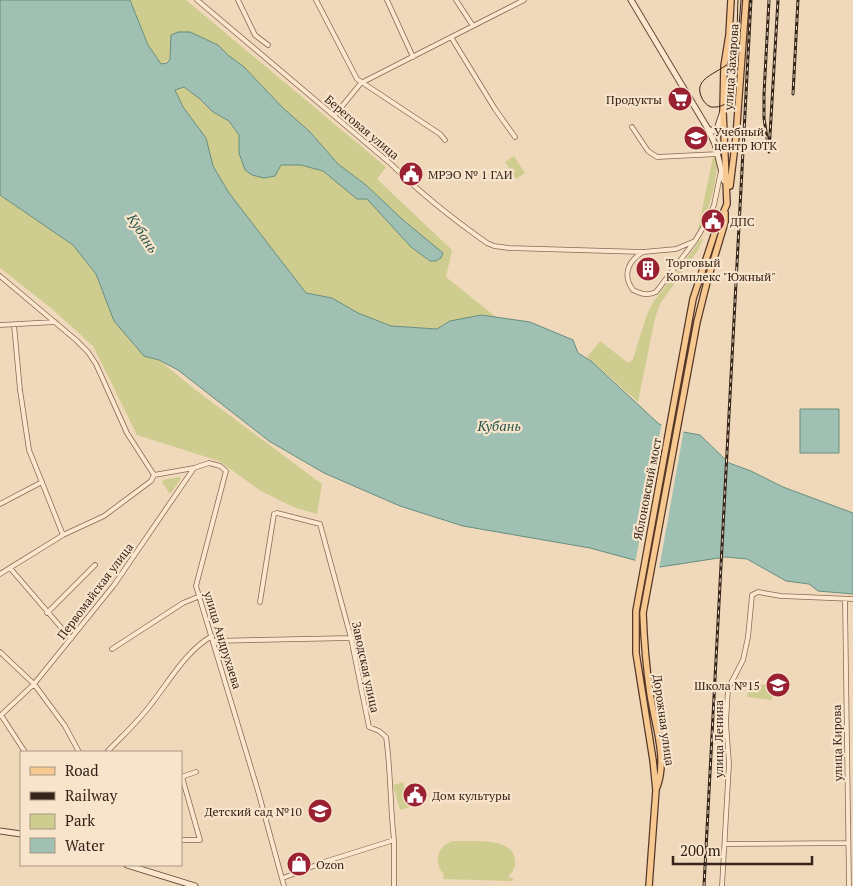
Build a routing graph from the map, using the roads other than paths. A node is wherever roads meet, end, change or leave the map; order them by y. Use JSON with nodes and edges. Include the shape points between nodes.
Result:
{"nodes":[{"id":1,"x":197,"y":0,"type":"edge"},
{"id":2,"x":238,"y":0,"type":"edge"},
{"id":3,"x":316,"y":0,"type":"edge"},
{"id":4,"x":387,"y":0,"type":"edge"},
{"id":5,"x":456,"y":0,"type":"edge"},
{"id":6,"x":524,"y":0,"type":"edge"},
{"id":7,"x":632,"y":0,"type":"edge"},
{"id":8,"x":731,"y":0,"type":"edge"},
{"id":9,"x":746,"y":0,"type":"edge"},
{"id":10,"x":517,"y":2,"type":"edge"},
{"id":11,"x":472,"y":26,"type":"junction"},
{"id":12,"x":451,"y":37,"type":"junction"},
{"id":13,"x":268,"y":45,"type":"dead end"},
{"id":14,"x":414,"y":56,"type":"junction"},
{"id":15,"x":362,"y":83,"type":"junction"},
{"id":16,"x":723,"y":111,"type":"junction"},
{"id":17,"x":334,"y":116,"type":"junction"},
{"id":18,"x":632,"y":127,"type":"dead end"},
{"id":19,"x":708,"y":129,"type":"junction"},
{"id":20,"x":723,"y":136,"type":"junction"},
{"id":21,"x":515,"y":137,"type":"dead end"},
{"id":22,"x":736,"y":137,"type":"junction"},
{"id":23,"x":445,"y":140,"type":"dead end"},
{"id":24,"x":715,"y":144,"type":"junction"},
{"id":25,"x":734,"y":148,"type":"junction"},
{"id":26,"x":725,"y":152,"type":"junction"},
{"id":27,"x":718,"y":154,"type":"junction"},
{"id":28,"x":721,"y":170,"type":"junction"},
{"id":29,"x":728,"y":196,"type":"junction"},
{"id":30,"x":725,"y":213,"type":"junction"},
{"id":31,"x":694,"y":241,"type":"junction"},
{"id":32,"x":671,"y":249,"type":"junction"},
{"id":33,"x":643,"y":252,"type":"junction"},
{"id":34,"x":678,"y":256,"type":"junction"},
{"id":35,"x":0,"y":276,"type":"edge"},
{"id":36,"x":55,"y":322,"type":"junction"},
{"id":37,"x":0,"y":325,"type":"edge"},
{"id":38,"x":14,"y":325,"type":"junction"},
{"id":39,"x":688,"y":329,"type":"joint"},
{"id":40,"x":695,"y":331,"type":"joint"},
{"id":41,"x":194,"y":468,"type":"junction"},
{"id":42,"x":154,"y":475,"type":"junction"},
{"id":43,"x":42,"y":482,"type":"junction"},
{"id":44,"x":0,"y":504,"type":"edge"},
{"id":45,"x":63,"y":536,"type":"junction"},
{"id":46,"x":95,"y":565,"type":"dead end"},
{"id":47,"x":10,"y":568,"type":"junction"},
{"id":48,"x":0,"y":574,"type":"edge"},
{"id":49,"x":200,"y":596,"type":"junction"},
{"id":50,"x":845,"y":599,"type":"junction"},
{"id":51,"x":853,"y":599,"type":"edge"},
{"id":52,"x":260,"y":602,"type":"dead end"},
{"id":53,"x":47,"y":613,"type":"junction"},
{"id":54,"x":212,"y":636,"type":"junction"},
{"id":55,"x":351,"y":638,"type":"junction"},
{"id":56,"x":72,"y":639,"type":"junction"},
{"id":57,"x":213,"y":641,"type":"junction"},
{"id":58,"x":112,"y":649,"type":"dead end"},
{"id":59,"x":0,"y":652,"type":"edge"},
{"id":60,"x":636,"y":653,"type":"joint"},
{"id":61,"x":645,"y":653,"type":"joint"},
{"id":62,"x":34,"y":684,"type":"junction"},
{"id":63,"x":0,"y":716,"type":"edge"},
{"id":64,"x":24,"y":751,"type":"edge"},
{"id":65,"x":78,"y":751,"type":"edge"},
{"id":66,"x":108,"y":751,"type":"edge"},
{"id":67,"x":196,"y":772,"type":"dead end"},
{"id":68,"x":182,"y":777,"type":"edge"},
{"id":69,"x":656,"y":790,"type":"junction"},
{"id":70,"x":0,"y":831,"type":"edge"},
{"id":71,"x":20,"y":834,"type":"edge"},
{"id":72,"x":182,"y":840,"type":"edge"},
{"id":73,"x":394,"y":840,"type":"junction"},
{"id":74,"x":848,"y":843,"type":"junction"},
{"id":75,"x":725,"y":844,"type":"junction"},
{"id":76,"x":851,"y":863,"type":"edge"},
{"id":77,"x":131,"y":866,"type":"edge"},
{"id":78,"x":283,"y":878,"type":"junction"},
{"id":79,"x":195,"y":886,"type":"edge"},
{"id":80,"x":284,"y":886,"type":"edge"},
{"id":81,"x":394,"y":886,"type":"edge"},
{"id":82,"x":650,"y":886,"type":"edge"},
{"id":83,"x":722,"y":886,"type":"edge"},
{"id":84,"x":849,"y":886,"type":"edge"}],
"edges":[{"from":1,"to":17,"type":"street","name":"Береговая улица"},
{"from":2,"to":13,"type":"street","via":[[255,36]]},
{"from":3,"to":15,"type":"street"},
{"from":4,"to":14,"type":"street"},
{"from":5,"to":11,"type":"street"},
{"from":6,"to":10,"type":"street"},
{"from":7,"to":19,"type":"main road"},
{"from":8,"to":16,"type":"main road","name":"улица Захарова"},
{"from":9,"to":22,"type":"main road","name":"улица Захарова"},
{"from":10,"to":11,"type":"street"},
{"from":11,"to":12,"type":"street"},
{"from":12,"to":14,"type":"street"},
{"from":12,"to":21,"type":"street"},
{"from":14,"to":15,"type":"street"},
{"from":15,"to":17,"type":"street"},
{"from":15,"to":23,"type":"street"},
{"from":16,"to":19,"type":"main road","via":[[717,129]]},
{"from":16,"to":20,"type":"main road","name":"улица Захарова"},
{"from":17,"to":33,"type":"street","name":"Береговая улица","via":[[418,191],[494,246]]},
{"from":18,"to":27,"type":"street","via":[[648,151],[657,156]]},
{"from":19,"to":24,"type":"main road"},
{"from":20,"to":22,"type":"main road","via":[[729,139]]},
{"from":20,"to":26,"type":"main road","name":"улица Захарова"},
{"from":22,"to":25,"type":"main road","name":"улица Захарова"},
{"from":24,"to":26,"type":"main road"},
{"from":24,"to":27,"type":"main road"},
{"from":25,"to":26,"type":"main road"},
{"from":25,"to":29,"type":"main road","name":"улица Захарова"},
{"from":26,"to":29,"type":"main road","name":"улица Захарова"},
{"from":27,"to":28,"type":"main road"},
{"from":28,"to":29,"type":"main road"},
{"from":28,"to":31,"type":"street","via":[[714,205]]},
{"from":29,"to":30,"type":"main road","name":"улица Захарова"},
{"from":30,"to":39,"type":"main road","name":"улица Захарова","via":[[715,232],[693,299]]},
{"from":30,"to":40,"type":"main road","name":"улица Захарова"},
{"from":31,"to":32,"type":"street","name":"Береговая улица"},
{"from":31,"to":34,"type":"street"},
{"from":32,"to":33,"type":"street","name":"Береговая улица"},
{"from":32,"to":34,"type":"street"},
{"from":33,"to":34,"type":"street","via":[[633,259],[627,276],[633,290],[645,295],[656,292]]},
{"from":35,"to":36,"type":"street"},
{"from":36,"to":38,"type":"street"},
{"from":36,"to":42,"type":"street","via":[[96,364],[127,433]]},
{"from":37,"to":38,"type":"street"},
{"from":38,"to":43,"type":"street","via":[[29,450]]},
{"from":39,"to":60,"type":"main road","name":"Яблоновский мост","via":[[636,611]]},
{"from":40,"to":61,"type":"main road","name":"Яблоновский мост","via":[[654,563],[647,586],[643,613]]},
{"from":41,"to":42,"type":"street","name":"улица Андрухаева"},
{"from":41,"to":49,"type":"street","name":"улица Андрухаева","via":[[209,463],[226,471],[196,586]]},
{"from":41,"to":56,"type":"street","name":"Первомайская улица","via":[[114,585]]},
{"from":42,"to":45,"type":"street","via":[[150,482],[104,516]]},
{"from":43,"to":44,"type":"street"},
{"from":43,"to":45,"type":"street"},
{"from":45,"to":47,"type":"street"},
{"from":46,"to":53,"type":"street"},
{"from":47,"to":48,"type":"street"},
{"from":47,"to":53,"type":"street"},
{"from":49,"to":54,"type":"street","name":"улица Андрухаева"},
{"from":49,"to":58,"type":"street","via":[[183,603]]},
{"from":50,"to":51,"type":"street"},
{"from":50,"to":74,"type":"street","name":"улица Кирова"},
{"from":50,"to":75,"type":"street","name":"улица Ленина","via":[[758,592],[752,595],[743,660],[728,689]]},
{"from":52,"to":55,"type":"street","name":"Заводская улица","via":[[272,516],[276,513],[318,523]]},
{"from":53,"to":56,"type":"street"},
{"from":54,"to":57,"type":"street","name":"улица Андрухаева"},
{"from":54,"to":66,"type":"street","via":[[191,652],[151,705]]},
{"from":55,"to":57,"type":"street"},
{"from":55,"to":73,"type":"street","name":"Заводская улица","via":[[369,727],[386,737]]},
{"from":56,"to":62,"type":"street","name":"Первомайская улица"},
{"from":57,"to":78,"type":"street","name":"улица Андрухаева"},
{"from":59,"to":62,"type":"street"},
{"from":60,"to":69,"type":"main road","name":"Дорожная улица"},
{"from":61,"to":69,"type":"main road","name":"Дорожная улица","via":[[661,775]]},
{"from":62,"to":63,"type":"street","name":"Первомайская улица"},
{"from":62,"to":65,"type":"street","via":[[65,726]]},
{"from":63,"to":64,"type":"street"},
{"from":67,"to":68,"type":"street"},
{"from":68,"to":72,"type":"street","via":[[200,840]]},
{"from":69,"to":82,"type":"main road","name":"Дорожная улица"},
{"from":70,"to":71,"type":"main road"},
{"from":73,"to":78,"type":"street"},
{"from":73,"to":81,"type":"street","name":"Заводская улица"},
{"from":74,"to":75,"type":"street"},
{"from":74,"to":76,"type":"street","name":"улица Кирова"},
{"from":75,"to":83,"type":"street","name":"улица Ленина"},
{"from":76,"to":84,"type":"street","name":"улица Кирова"},
{"from":77,"to":79,"type":"main road"},
{"from":78,"to":80,"type":"street","name":"улица Андрухаева"}]}
